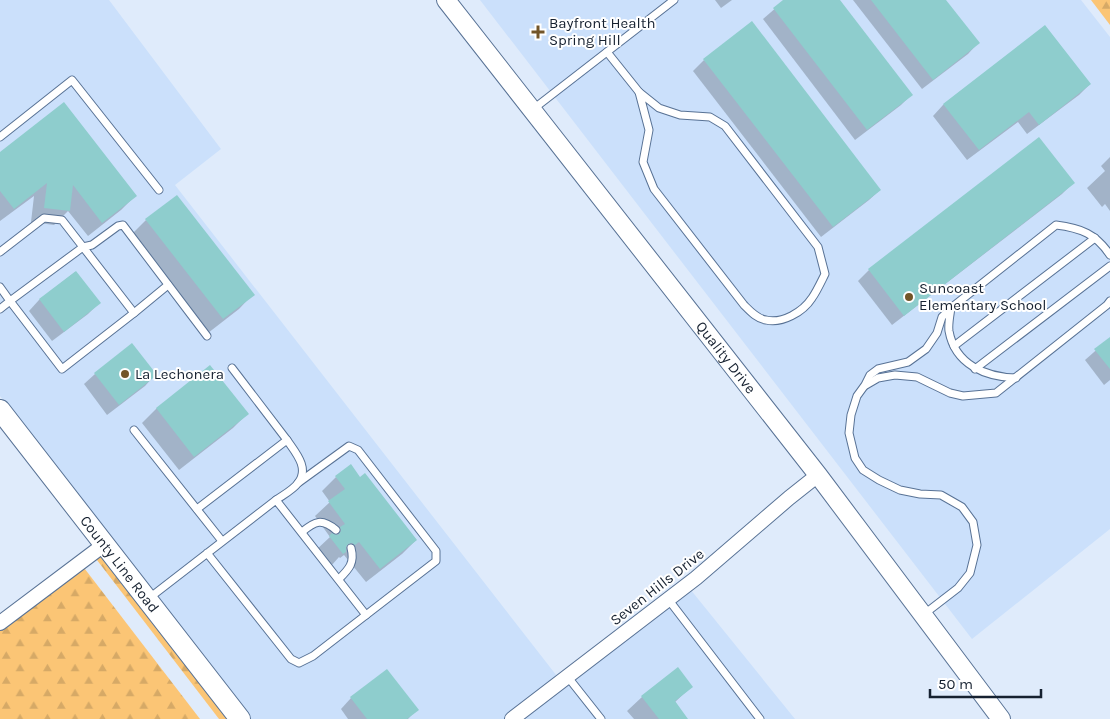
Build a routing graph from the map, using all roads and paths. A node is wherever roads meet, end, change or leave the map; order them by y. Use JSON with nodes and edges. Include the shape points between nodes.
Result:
{"nodes":[{"id":1,"x":446,"y":0,"type":"edge"},
{"id":2,"x":674,"y":0,"type":"edge"},
{"id":3,"x":607,"y":52,"type":"junction"},
{"id":4,"x":639,"y":92,"type":"junction"},
{"id":5,"x":531,"y":110,"type":"junction"},
{"id":6,"x":0,"y":137,"type":"edge"},
{"id":7,"x":159,"y":190,"type":"dead end"},
{"id":8,"x":1095,"y":238,"type":"junction"},
{"id":9,"x":83,"y":247,"type":"junction"},
{"id":10,"x":0,"y":252,"type":"edge"},
{"id":11,"x":1110,"y":255,"type":"edge"},
{"id":12,"x":1110,"y":266,"type":"edge"},
{"id":13,"x":168,"y":285,"type":"junction"},
{"id":14,"x":0,"y":287,"type":"edge"},
{"id":15,"x":10,"y":301,"type":"junction"},
{"id":16,"x":1110,"y":301,"type":"edge"},
{"id":17,"x":951,"y":308,"type":"junction"},
{"id":18,"x":0,"y":309,"type":"edge"},
{"id":19,"x":134,"y":312,"type":"junction"},
{"id":20,"x":207,"y":336,"type":"dead end"},
{"id":21,"x":954,"y":346,"type":"junction"},
{"id":22,"x":232,"y":368,"type":"dead end"},
{"id":23,"x":975,"y":369,"type":"junction"},
{"id":24,"x":1016,"y":378,"type":"junction"},
{"id":25,"x":865,"y":385,"type":"junction"},
{"id":26,"x":0,"y":410,"type":"edge"},
{"id":27,"x":134,"y":430,"type":"dead end"},
{"id":28,"x":286,"y":440,"type":"junction"},
{"id":29,"x":818,"y":475,"type":"junction"},
{"id":30,"x":298,"y":483,"type":"junction"},
{"id":31,"x":276,"y":500,"type":"junction"},
{"id":32,"x":197,"y":509,"type":"junction"},
{"id":33,"x":336,"y":530,"type":"dead end"},
{"id":34,"x":302,"y":532,"type":"junction"},
{"id":35,"x":222,"y":541,"type":"junction"},
{"id":36,"x":105,"y":544,"type":"junction"},
{"id":37,"x":351,"y":548,"type":"dead end"},
{"id":38,"x":207,"y":553,"type":"junction"},
{"id":39,"x":339,"y":579,"type":"junction"},
{"id":40,"x":147,"y":599,"type":"junction"},
{"id":41,"x":668,"y":599,"type":"junction"},
{"id":42,"x":366,"y":615,"type":"junction"},
{"id":43,"x":922,"y":615,"type":"junction"},
{"id":44,"x":0,"y":623,"type":"edge"},
{"id":45,"x":567,"y":676,"type":"junction"},
{"id":46,"x":240,"y":719,"type":"edge"},
{"id":47,"x":512,"y":719,"type":"edge"},
{"id":48,"x":600,"y":719,"type":"edge"},
{"id":49,"x":760,"y":719,"type":"edge"},
{"id":50,"x":1001,"y":719,"type":"edge"}],
"edges":[{"from":1,"to":5,"type":"street","name":"Quality Drive"},
{"from":2,"to":3,"type":"lane"},
{"from":3,"to":4,"type":"lane"},
{"from":3,"to":5,"type":"lane"},
{"from":4,"to":4,"type":"lane","via":[[649,130],[643,162],[654,189],[754,315],[780,321],[798,312],[812,299],[825,274],[818,247],[725,126],[710,117],[680,115],[659,108]]},
{"from":5,"to":29,"type":"street","name":"Quality Drive"},
{"from":6,"to":7,"type":"lane","via":[[72,80]]},
{"from":8,"to":11,"type":"lane"},
{"from":8,"to":17,"type":"lane","via":[[1075,227],[1056,225]]},
{"from":8,"to":21,"type":"lane"},
{"from":9,"to":10,"type":"lane","via":[[62,220],[44,218]]},
{"from":9,"to":13,"type":"lane","via":[[92,245],[123,225]]},
{"from":9,"to":15,"type":"lane"},
{"from":9,"to":19,"type":"lane"},
{"from":12,"to":23,"type":"lane"},
{"from":13,"to":19,"type":"lane"},
{"from":13,"to":20,"type":"lane"},
{"from":14,"to":15,"type":"lane"},
{"from":15,"to":18,"type":"lane"},
{"from":15,"to":19,"type":"lane","via":[[62,369]]},
{"from":16,"to":24,"type":"lane"},
{"from":17,"to":21,"type":"lane","via":[[949,330]]},
{"from":17,"to":25,"type":"lane","via":[[942,317],[937,333],[926,349],[908,362],[878,369]]},
{"from":21,"to":23,"type":"lane","via":[[961,358]]},
{"from":22,"to":28,"type":"lane"},
{"from":23,"to":24,"type":"lane"},
{"from":24,"to":25,"type":"lane","via":[[996,393],[979,396],[950,393],[918,377],[878,378]]},
{"from":25,"to":43,"type":"lane","via":[[857,396],[849,433],[855,458],[863,470],[900,490],[941,495],[962,507],[973,522],[977,544],[970,573],[958,588]]},
{"from":26,"to":36,"type":"main road","name":"County Line Road"},
{"from":27,"to":32,"type":"lane"},
{"from":28,"to":30,"type":"lane","via":[[302,466],[303,473]]},
{"from":28,"to":32,"type":"lane"},
{"from":29,"to":41,"type":"street","name":"Seven Hills Drive"},
{"from":29,"to":43,"type":"street","name":"Quality Drive"},
{"from":30,"to":31,"type":"lane"},
{"from":30,"to":42,"type":"lane","via":[[348,446],[358,450],[436,551],[436,560]]},
{"from":31,"to":34,"type":"lane"},
{"from":31,"to":35,"type":"lane"},
{"from":32,"to":35,"type":"lane"},
{"from":33,"to":34,"type":"lane","via":[[330,524],[320,522]]},
{"from":34,"to":39,"type":"lane"},
{"from":35,"to":38,"type":"lane"},
{"from":36,"to":40,"type":"main road","name":"County Line Road"},
{"from":36,"to":44,"type":"street"},
{"from":37,"to":39,"type":"lane","via":[[353,560],[350,568]]},
{"from":38,"to":40,"type":"lane"},
{"from":38,"to":42,"type":"lane","via":[[291,659],[299,663]]},
{"from":39,"to":42,"type":"lane"},
{"from":40,"to":46,"type":"main road","name":"County Line Road"},
{"from":41,"to":45,"type":"street","name":"Seven Hills Drive"},
{"from":41,"to":49,"type":"lane"},
{"from":43,"to":50,"type":"street","name":"Quality Drive"},
{"from":45,"to":47,"type":"street","name":"Seven Hills Drive"},
{"from":45,"to":48,"type":"lane"}]}
